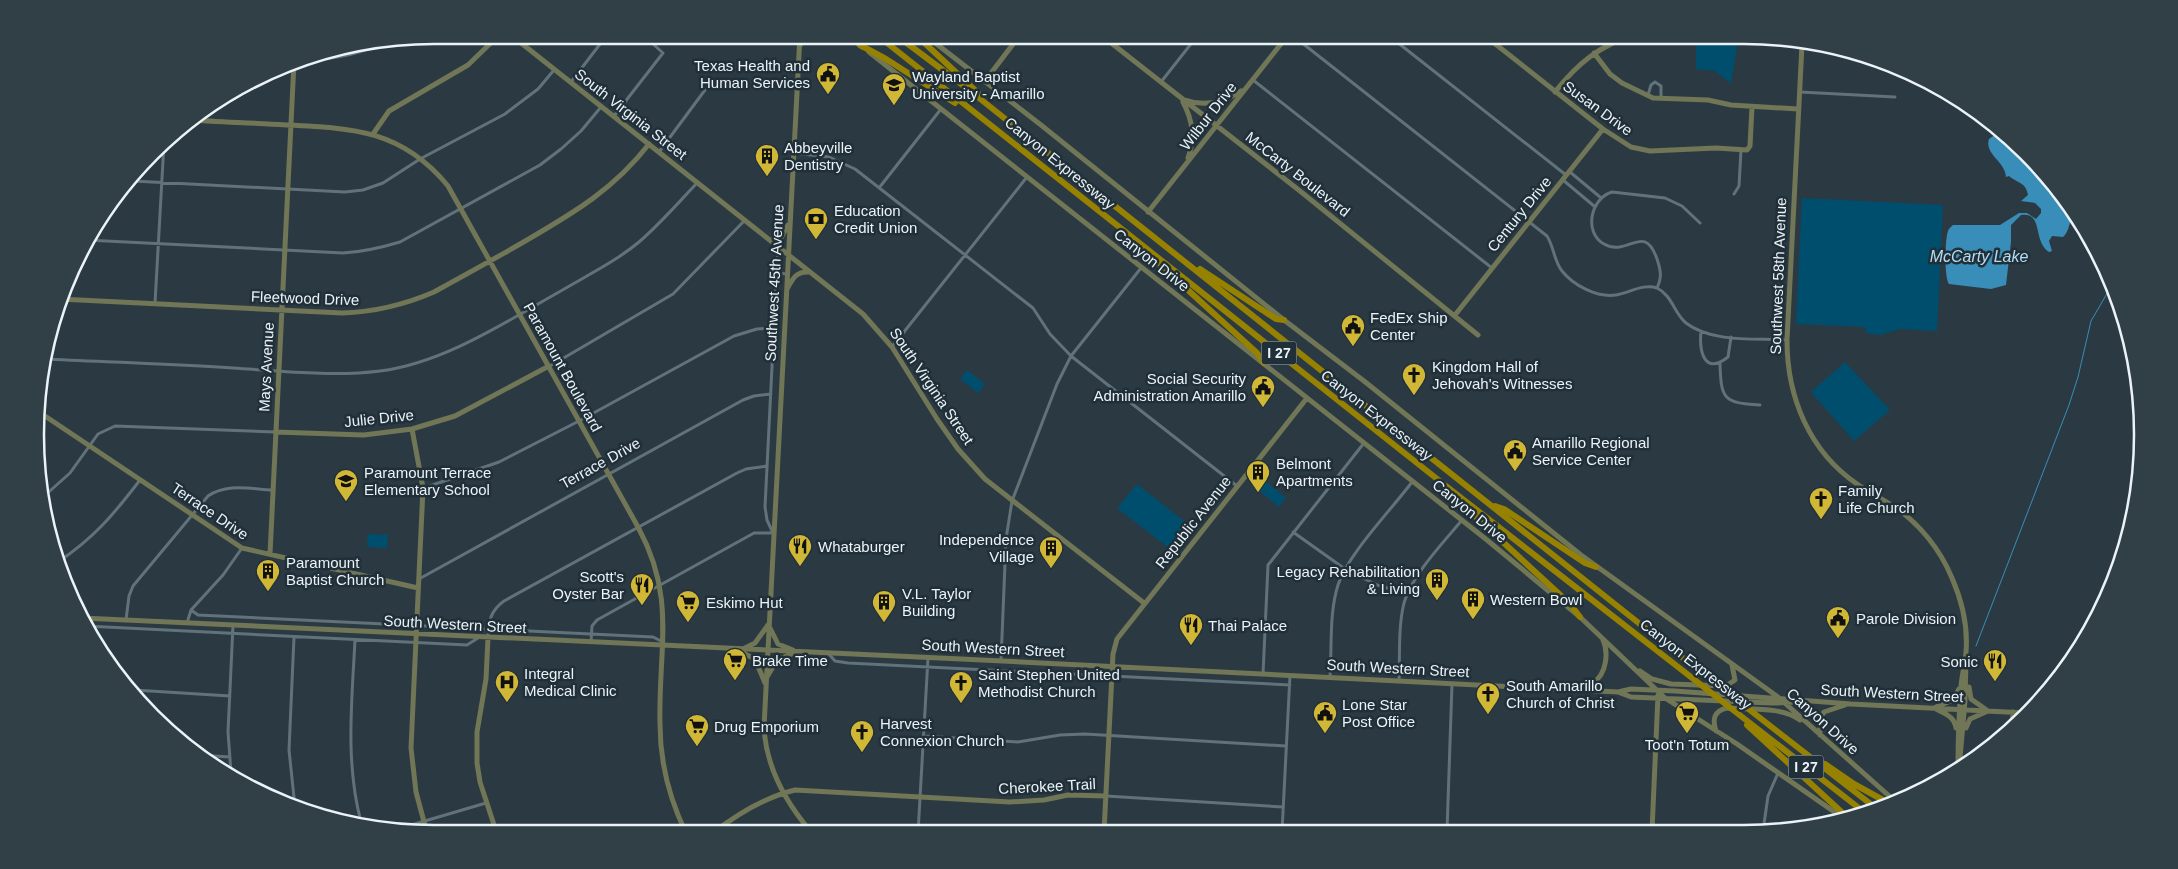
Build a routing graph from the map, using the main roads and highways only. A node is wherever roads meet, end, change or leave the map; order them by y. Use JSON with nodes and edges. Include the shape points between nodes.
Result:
{"nodes":[{"id":1,"x":489,"y":44,"type":"edge"},
{"id":2,"x":522,"y":44,"type":"edge"},
{"id":3,"x":888,"y":44,"type":"edge"},
{"id":4,"x":908,"y":44,"type":"edge"},
{"id":5,"x":926,"y":44,"type":"edge"},
{"id":6,"x":937,"y":44,"type":"edge"},
{"id":7,"x":1013,"y":44,"type":"edge"},
{"id":8,"x":1112,"y":44,"type":"edge"},
{"id":9,"x":1281,"y":44,"type":"edge"},
{"id":10,"x":1495,"y":44,"type":"edge"},
{"id":11,"x":1611,"y":44,"type":"edge"},
{"id":12,"x":799,"y":45,"type":"edge"},
{"id":13,"x":860,"y":45,"type":"joint"},
{"id":14,"x":1802,"y":48,"type":"edge"},
{"id":15,"x":1594,"y":53,"type":"junction"},
{"id":16,"x":294,"y":70,"type":"edge"},
{"id":17,"x":985,"y":81,"type":"junction"},
{"id":18,"x":1245,"y":88,"type":"junction"},
{"id":19,"x":1555,"y":92,"type":"junction"},
{"id":20,"x":1182,"y":99,"type":"junction"},
{"id":21,"x":963,"y":105,"type":"junction"},
{"id":22,"x":1752,"y":107,"type":"junction"},
{"id":23,"x":1798,"y":109,"type":"junction"},
{"id":24,"x":202,"y":121,"type":"edge"},
{"id":25,"x":290,"y":125,"type":"junction"},
{"id":26,"x":1216,"y":126,"type":"junction"},
{"id":27,"x":1603,"y":129,"type":"junction"},
{"id":28,"x":1020,"y":131,"type":"junction"},
{"id":29,"x":374,"y":134,"type":"junction"},
{"id":30,"x":649,"y":144,"type":"junction"},
{"id":31,"x":1186,"y":164,"type":"junction"},
{"id":32,"x":1148,"y":212,"type":"junction"},
{"id":33,"x":790,"y":222,"type":"junction"},
{"id":34,"x":1126,"y":232,"type":"junction"},
{"id":35,"x":770,"y":240,"type":"junction"},
{"id":36,"x":788,"y":255,"type":"junction"},
{"id":37,"x":490,"y":261,"type":"junction"},
{"id":38,"x":1185,"y":262,"type":"junction"},
{"id":39,"x":810,"y":272,"type":"junction"},
{"id":40,"x":786,"y":292,"type":"junction"},
{"id":41,"x":68,"y":299,"type":"edge"},
{"id":42,"x":281,"y":310,"type":"junction"},
{"id":43,"x":1455,"y":315,"type":"junction"},
{"id":44,"x":1284,"y":320,"type":"junction"},
{"id":45,"x":1478,"y":335,"type":"dead end"},
{"id":46,"x":1264,"y":363,"type":"junction"},
{"id":47,"x":549,"y":366,"type":"junction"},
{"id":48,"x":1307,"y":398,"type":"junction"},
{"id":49,"x":45,"y":415,"type":"edge"},
{"id":50,"x":412,"y":429,"type":"junction"},
{"id":51,"x":275,"y":432,"type":"junction"},
{"id":52,"x":1446,"y":486,"type":"junction"},
{"id":53,"x":1490,"y":504,"type":"junction"},
{"id":54,"x":270,"y":554,"type":"junction"},
{"id":55,"x":1596,"y":567,"type":"junction"},
{"id":56,"x":418,"y":588,"type":"junction"},
{"id":57,"x":1144,"y":604,"type":"junction"},
{"id":58,"x":1580,"y":617,"type":"junction"},
{"id":59,"x":90,"y":618,"type":"edge"},
{"id":60,"x":769,"y":625,"type":"junction"},
{"id":61,"x":416,"y":634,"type":"junction"},
{"id":62,"x":1602,"y":637,"type":"junction"},
{"id":63,"x":488,"y":638,"type":"junction"},
{"id":64,"x":663,"y":644,"type":"junction"},
{"id":65,"x":738,"y":650,"type":"junction"},
{"id":66,"x":767,"y":650,"type":"junction"},
{"id":67,"x":796,"y":652,"type":"junction"},
{"id":68,"x":1966,"y":654,"type":"junction"},
{"id":69,"x":1628,"y":662,"type":"junction"},
{"id":70,"x":1732,"y":664,"type":"junction"},
{"id":71,"x":1112,"y":667,"type":"junction"},
{"id":72,"x":1967,"y":670,"type":"junction"},
{"id":73,"x":766,"y":683,"type":"junction"},
{"id":74,"x":1961,"y":686,"type":"junction"},
{"id":75,"x":1570,"y":690,"type":"junction"},
{"id":76,"x":1655,"y":690,"type":"junction"},
{"id":77,"x":1618,"y":692,"type":"junction"},
{"id":78,"x":1778,"y":697,"type":"junction"},
{"id":79,"x":1662,"y":698,"type":"junction"},
{"id":80,"x":1810,"y":701,"type":"junction"},
{"id":81,"x":1785,"y":703,"type":"junction"},
{"id":82,"x":1851,"y":704,"type":"junction"},
{"id":83,"x":1933,"y":708,"type":"junction"},
{"id":84,"x":1962,"y":709,"type":"junction"},
{"id":85,"x":1988,"y":711,"type":"junction"},
{"id":86,"x":2013,"y":712,"type":"junction"},
{"id":87,"x":2018,"y":712,"type":"edge"},
{"id":88,"x":2013,"y":718,"type":"edge"},
{"id":89,"x":1747,"y":723,"type":"junction"},
{"id":90,"x":1716,"y":730,"type":"junction"},
{"id":91,"x":1820,"y":736,"type":"junction"},
{"id":92,"x":1960,"y":743,"type":"junction"},
{"id":93,"x":1796,"y":746,"type":"junction"},
{"id":94,"x":1958,"y":761,"type":"edge"},
{"id":95,"x":783,"y":793,"type":"junction"},
{"id":96,"x":1106,"y":796,"type":"junction"},
{"id":97,"x":1890,"y":797,"type":"edge"},
{"id":98,"x":1883,"y":800,"type":"edge"},
{"id":99,"x":1871,"y":804,"type":"edge"},
{"id":100,"x":1859,"y":808,"type":"edge"},
{"id":101,"x":1843,"y":812,"type":"edge"},
{"id":102,"x":1837,"y":814,"type":"edge"},
{"id":103,"x":425,"y":825,"type":"edge"},
{"id":104,"x":493,"y":825,"type":"edge"},
{"id":105,"x":683,"y":825,"type":"edge"},
{"id":106,"x":726,"y":825,"type":"edge"},
{"id":107,"x":805,"y":825,"type":"edge"},
{"id":108,"x":1104,"y":825,"type":"edge"},
{"id":109,"x":1652,"y":825,"type":"edge"}],
"edges":[{"from":1,"to":29,"type":"main road","via":[[468,64],[388,111]]},
{"from":2,"to":30,"type":"main road","name":"South Virginia Street"},
{"from":3,"to":21,"type":"highway","name":"Canyon Expressway","number":"I 27"},
{"from":4,"to":28,"type":"highway","name":"Canyon Expressway","number":"I 27"},
{"from":5,"to":28,"type":"highway"},
{"from":6,"to":17,"type":"main road","name":"Canyon Drive"},
{"from":7,"to":17,"type":"main road"},
{"from":8,"to":20,"type":"main road","name":"McCarty Boulevard"},
{"from":9,"to":18,"type":"main road","name":"Wilbur Drive"},
{"from":10,"to":19,"type":"main road","name":"Susan Drive"},
{"from":11,"to":15,"type":"main road"},
{"from":12,"to":33,"type":"main road","name":"Southwest 45th Avenue"},
{"from":13,"to":21,"type":"highway","via":[[954,103]]},
{"from":13,"to":46,"type":"main road","name":"Canyon Drive"},
{"from":14,"to":23,"type":"main road","name":"Southwest 58th Avenue"},
{"from":15,"to":19,"type":"main road","via":[[1573,69]]},
{"from":15,"to":22,"type":"main road","via":[[1610,74],[1648,96]]},
{"from":16,"to":25,"type":"main road","name":"Mays Avenue"},
{"from":17,"to":32,"type":"main road","name":"Canyon Drive"},
{"from":18,"to":20,"type":"main road","via":[[1216,103]]},
{"from":18,"to":26,"type":"main road","name":"Wilbur Drive"},
{"from":19,"to":27,"type":"main road","name":"Susan Drive"},
{"from":20,"to":26,"type":"main road","name":"McCarty Boulevard"},
{"from":20,"to":31,"type":"main road","via":[[1191,120],[1193,136]]},
{"from":21,"to":34,"type":"highway","name":"Canyon Expressway","number":"I 27","via":[[995,126]]},
{"from":22,"to":23,"type":"main road"},
{"from":22,"to":27,"type":"main road","name":"Susan Drive","via":[[1750,146],[1744,150],[1650,151],[1630,147]]},
{"from":23,"to":68,"type":"main road","name":"Southwest 58th Avenue","via":[[1787,340],[1793,396],[1801,417],[1822,451],[1851,480],[1893,506],[1925,534],[1948,569],[1964,615]]},
{"from":24,"to":25,"type":"main road","name":"Paramount Boulevard"},
{"from":25,"to":29,"type":"main road","name":"Paramount Boulevard","via":[[342,128]]},
{"from":25,"to":42,"type":"main road","name":"Mays Avenue"},
{"from":26,"to":31,"type":"main road","name":"Wilbur Drive"},
{"from":26,"to":43,"type":"main road","name":"McCarty Boulevard"},
{"from":27,"to":43,"type":"main road","name":"Century Drive"},
{"from":28,"to":38,"type":"highway","name":"Canyon Expressway","number":"I 27"},
{"from":29,"to":37,"type":"main road","name":"Paramount Boulevard","via":[[398,144],[440,177]]},
{"from":30,"to":35,"type":"main road","name":"South Virginia Street"},
{"from":30,"to":37,"type":"main road","name":"Fleetwood Drive","via":[[609,188],[577,211]]},
{"from":31,"to":32,"type":"main road","name":"Wilbur Drive"},
{"from":32,"to":44,"type":"main road","name":"Canyon Drive"},
{"from":33,"to":35,"type":"main road","via":[[781,238]]},
{"from":33,"to":36,"type":"main road","name":"Southwest 45th Avenue"},
{"from":34,"to":46,"type":"highway"},
{"from":34,"to":52,"type":"highway","name":"Canyon Expressway","number":"I 27"},
{"from":35,"to":36,"type":"main road","name":"South Virginia Street"},
{"from":36,"to":39,"type":"main road","name":"South Virginia Street"},
{"from":36,"to":40,"type":"main road","name":"Southwest 45th Avenue"},
{"from":37,"to":42,"type":"main road","name":"Fleetwood Drive","via":[[434,292],[386,309],[342,313]]},
{"from":37,"to":47,"type":"main road","name":"Paramount Boulevard"},
{"from":38,"to":44,"type":"highway","via":[[1197,266],[1276,319]]},
{"from":38,"to":53,"type":"highway","name":"Canyon Expressway","number":"I 27"},
{"from":39,"to":40,"type":"main road","via":[[793,276]]},
{"from":39,"to":57,"type":"main road","name":"South Virginia Street","via":[[863,314],[892,346],[958,449],[984,479]]},
{"from":40,"to":60,"type":"main road","name":"Southwest 45th Avenue"},
{"from":41,"to":42,"type":"main road","name":"Fleetwood Drive"},
{"from":42,"to":51,"type":"main road","name":"Mays Avenue"},
{"from":43,"to":45,"type":"main road","name":"McCarty Boulevard"},
{"from":44,"to":55,"type":"main road","name":"Canyon Drive"},
{"from":46,"to":48,"type":"main road","name":"Canyon Drive"},
{"from":47,"to":50,"type":"main road","name":"Julie Drive","via":[[455,416]]},
{"from":47,"to":64,"type":"main road","name":"Paramount Boulevard","via":[[650,553],[660,585]]},
{"from":48,"to":57,"type":"main road","name":"Republic Avenue"},
{"from":48,"to":58,"type":"main road","name":"Canyon Drive"},
{"from":49,"to":54,"type":"main road","name":"Terrace Drive","via":[[242,548]]},
{"from":50,"to":51,"type":"main road","name":"Julie Drive","via":[[364,435]]},
{"from":50,"to":56,"type":"main road","via":[[423,488]]},
{"from":51,"to":54,"type":"main road","name":"Mays Avenue"},
{"from":52,"to":58,"type":"highway","via":[[1450,494],[1570,604]]},
{"from":52,"to":89,"type":"highway","name":"Canyon Expressway","number":"I 27"},
{"from":53,"to":55,"type":"highway","via":[[1504,509]]},
{"from":53,"to":93,"type":"highway","name":"Canyon Expressway","number":"I 27"},
{"from":54,"to":56,"type":"main road","name":"Terrace Drive"},
{"from":55,"to":70,"type":"main road","name":"Canyon Drive"},
{"from":56,"to":61,"type":"main road"},
{"from":57,"to":71,"type":"main road","name":"Republic Avenue","via":[[1117,638]]},
{"from":58,"to":62,"type":"main road","name":"Canyon Drive"},
{"from":59,"to":61,"type":"main road","name":"South Western Street"},
{"from":60,"to":65,"type":"main road","via":[[755,643]]},
{"from":60,"to":66,"type":"main road","name":"Southwest 45th Avenue"},
{"from":60,"to":67,"type":"main road","via":[[778,644]]},
{"from":61,"to":63,"type":"main road","name":"South Western Street"},
{"from":61,"to":103,"type":"main road","via":[[411,748],[416,792]]},
{"from":62,"to":69,"type":"main road","name":"Canyon Drive"},
{"from":62,"to":75,"type":"main road","via":[[1606,654],[1602,672],[1596,681]]},
{"from":63,"to":64,"type":"main road","name":"South Western Street"},
{"from":63,"to":104,"type":"main road","via":[[476,749],[480,782]]},
{"from":64,"to":65,"type":"main road","name":"South Western Street"},
{"from":64,"to":105,"type":"main road","name":"Paramount Boulevard","via":[[662,750],[672,796]]},
{"from":65,"to":66,"type":"main road","name":"South Western Street"},
{"from":65,"to":73,"type":"main road","via":[[755,659]]},
{"from":66,"to":67,"type":"main road","name":"South Western Street"},
{"from":66,"to":73,"type":"main road","name":"Southwest 45th Avenue"},
{"from":67,"to":71,"type":"main road","name":"South Western Street"},
{"from":67,"to":73,"type":"main road","via":[[777,660]]},
{"from":68,"to":72,"type":"main road"},
{"from":68,"to":74,"type":"main road","name":"Southwest 58th Avenue"},
{"from":69,"to":70,"type":"main road","via":[[1659,682],[1726,686],[1735,680]]},
{"from":69,"to":76,"type":"main road","name":"Canyon Drive"},
{"from":70,"to":78,"type":"main road","name":"Canyon Drive"},
{"from":71,"to":75,"type":"main road","name":"South Western Street"},
{"from":71,"to":96,"type":"main road","name":"Republic Avenue"},
{"from":72,"to":84,"type":"main road"},
{"from":72,"to":85,"type":"main road","via":[[1971,699]]},
{"from":73,"to":95,"type":"main road","name":"Southwest 45th Avenue","via":[[766,744]]},
{"from":74,"to":83,"type":"main road","via":[[1953,700]]},
{"from":74,"to":84,"type":"main road","name":"Southwest 58th Avenue"},
{"from":75,"to":77,"type":"main road","name":"South Western Street"},
{"from":76,"to":77,"type":"main road","name":"South Western Street"},
{"from":76,"to":78,"type":"main road","name":"South Western Street"},
{"from":76,"to":79,"type":"main road","name":"Canyon Drive"},
{"from":77,"to":79,"type":"main road","via":[[1631,697]]},
{"from":78,"to":80,"type":"main road","name":"South Western Street"},
{"from":78,"to":81,"type":"main road","name":"Canyon Drive"},
{"from":79,"to":81,"type":"main road"},
{"from":79,"to":90,"type":"main road"},
{"from":79,"to":109,"type":"main road"},
{"from":80,"to":81,"type":"main road"},
{"from":80,"to":82,"type":"main road","name":"South Western Street"},
{"from":81,"to":91,"type":"main road","name":"Canyon Drive"},
{"from":82,"to":83,"type":"main road","name":"South Western Street"},
{"from":82,"to":91,"type":"main road","via":[[1824,712],[1819,725]]},
{"from":83,"to":84,"type":"main road","name":"South Western Street"},
{"from":83,"to":92,"type":"main road","via":[[1953,719]]},
{"from":84,"to":85,"type":"main road","name":"South Western Street"},
{"from":84,"to":92,"type":"main road"},
{"from":85,"to":86,"type":"main road","name":"South Western Street"},
{"from":85,"to":92,"type":"main road","via":[[1969,721]]},
{"from":86,"to":87,"type":"main road","name":"South Western Street"},
{"from":86,"to":88,"type":"main road"},
{"from":89,"to":100,"type":"highway","name":"Canyon Expressway","number":"I 27"},
{"from":89,"to":101,"type":"highway"},
{"from":90,"to":91,"type":"main road","via":[[1715,715],[1727,708],[1787,714]]},
{"from":90,"to":102,"type":"main road"},
{"from":91,"to":97,"type":"main road","name":"Canyon Drive"},
{"from":92,"to":94,"type":"main road"},
{"from":93,"to":98,"type":"highway"},
{"from":93,"to":99,"type":"highway","name":"Canyon Expressway","number":"I 27"},
{"from":95,"to":96,"type":"main road","name":"Cherokee Trail","via":[[795,790],[1010,802],[1068,795]]},
{"from":95,"to":106,"type":"main road"},
{"from":95,"to":107,"type":"main road","name":"Southwest 45th Avenue"},
{"from":96,"to":108,"type":"main road","name":"Republic Avenue"}]}
